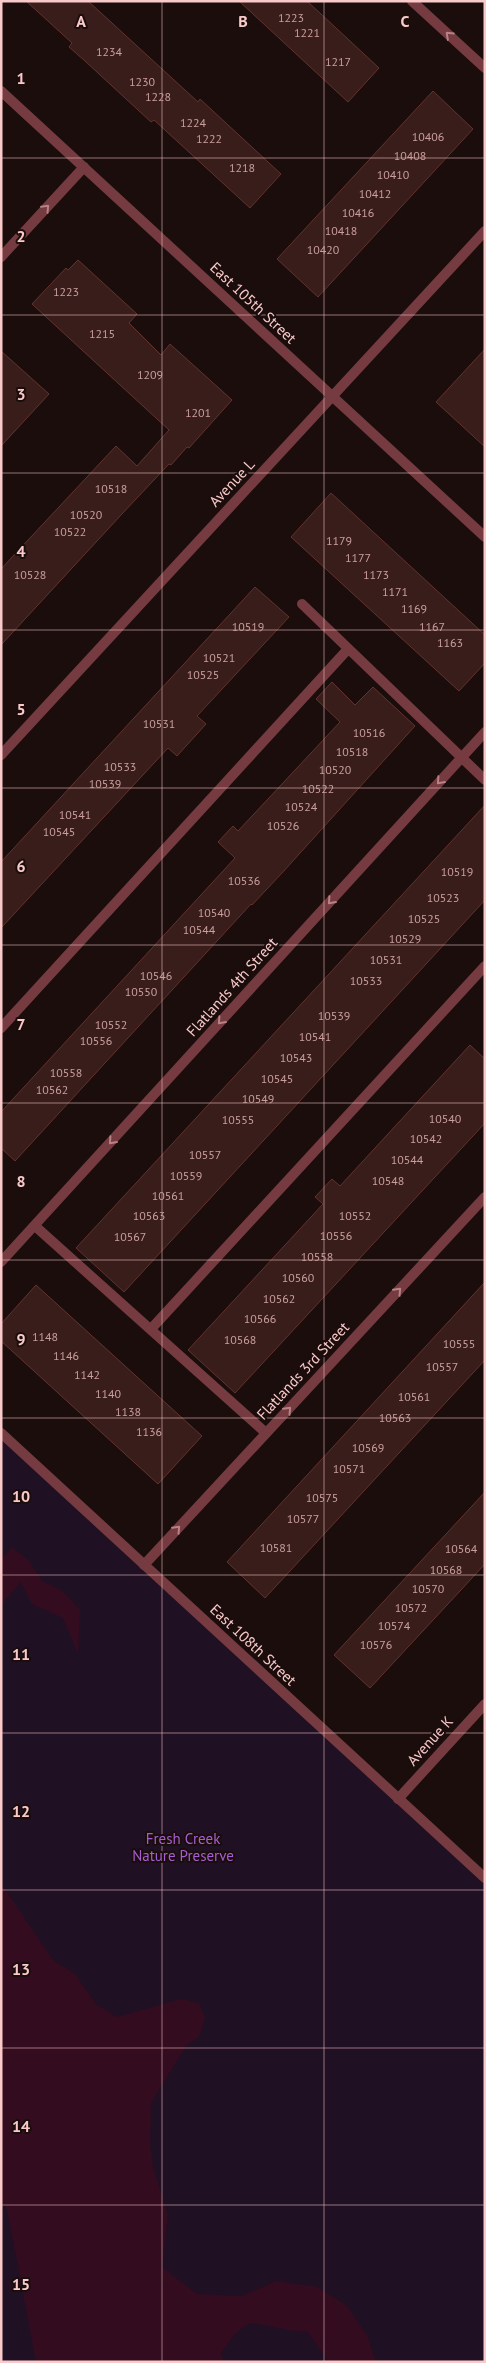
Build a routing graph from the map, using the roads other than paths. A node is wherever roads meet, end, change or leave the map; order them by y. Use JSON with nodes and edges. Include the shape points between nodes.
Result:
{"nodes":[{"id":1,"x":412,"y":1,"type":"edge"},
{"id":2,"x":485,"y":68,"type":"edge"},
{"id":3,"x":1,"y":91,"type":"edge"},
{"id":4,"x":84,"y":167,"type":"junction"},
{"id":5,"x":485,"y":231,"type":"edge"},
{"id":6,"x":1,"y":257,"type":"edge"},
{"id":7,"x":332,"y":396,"type":"junction"},
{"id":8,"x":485,"y":537,"type":"edge"},
{"id":9,"x":302,"y":604,"type":"dead end"},
{"id":10,"x":348,"y":649,"type":"junction"},
{"id":11,"x":485,"y":732,"type":"edge"},
{"id":12,"x":1,"y":755,"type":"edge"},
{"id":13,"x":461,"y":758,"type":"junction"},
{"id":14,"x":485,"y":780,"type":"edge"},
{"id":15,"x":485,"y":966,"type":"edge"},
{"id":16,"x":1,"y":1028,"type":"edge"},
{"id":17,"x":485,"y":1197,"type":"edge"},
{"id":18,"x":35,"y":1226,"type":"junction"},
{"id":19,"x":1,"y":1262,"type":"edge"},
{"id":20,"x":151,"y":1330,"type":"junction"},
{"id":21,"x":1,"y":1433,"type":"edge"},
{"id":22,"x":266,"y":1433,"type":"junction"},
{"id":23,"x":144,"y":1565,"type":"junction"},
{"id":24,"x":485,"y":1704,"type":"edge"},
{"id":25,"x":398,"y":1799,"type":"junction"},
{"id":26,"x":485,"y":1878,"type":"edge"}],
"edges":[{"from":2,"to":1,"type":"street","one_way":true},
{"from":3,"to":4,"type":"street","name":"East 105th Street"},
{"from":6,"to":4,"type":"street","one_way":true},
{"from":4,"to":7,"type":"street","name":"East 105th Street"},
{"from":5,"to":7,"type":"street","name":"Avenue L"},
{"from":7,"to":8,"type":"street","name":"East 105th Street"},
{"from":7,"to":12,"type":"street","name":"Avenue L"},
{"from":9,"to":10,"type":"street"},
{"from":10,"to":13,"type":"street"},
{"from":10,"to":16,"type":"street"},
{"from":11,"to":13,"type":"street","name":"Flatlands 4th Street"},
{"from":13,"to":14,"type":"street"},
{"from":13,"to":18,"type":"street","name":"Flatlands 4th Street","one_way":true},
{"from":15,"to":20,"type":"street"},
{"from":22,"to":17,"type":"street","name":"Flatlands 3rd Street","one_way":true},
{"from":18,"to":19,"type":"street","name":"Flatlands 4th Street"},
{"from":18,"to":20,"type":"street"},
{"from":20,"to":22,"type":"street"},
{"from":21,"to":23,"type":"street","name":"East 108th Street"},
{"from":23,"to":22,"type":"street","name":"Flatlands 3rd Street","one_way":true},
{"from":23,"to":25,"type":"street","name":"East 108th Street"},
{"from":24,"to":25,"type":"street","name":"Avenue K"},
{"from":25,"to":26,"type":"street","name":"East 108th Street"}]}
